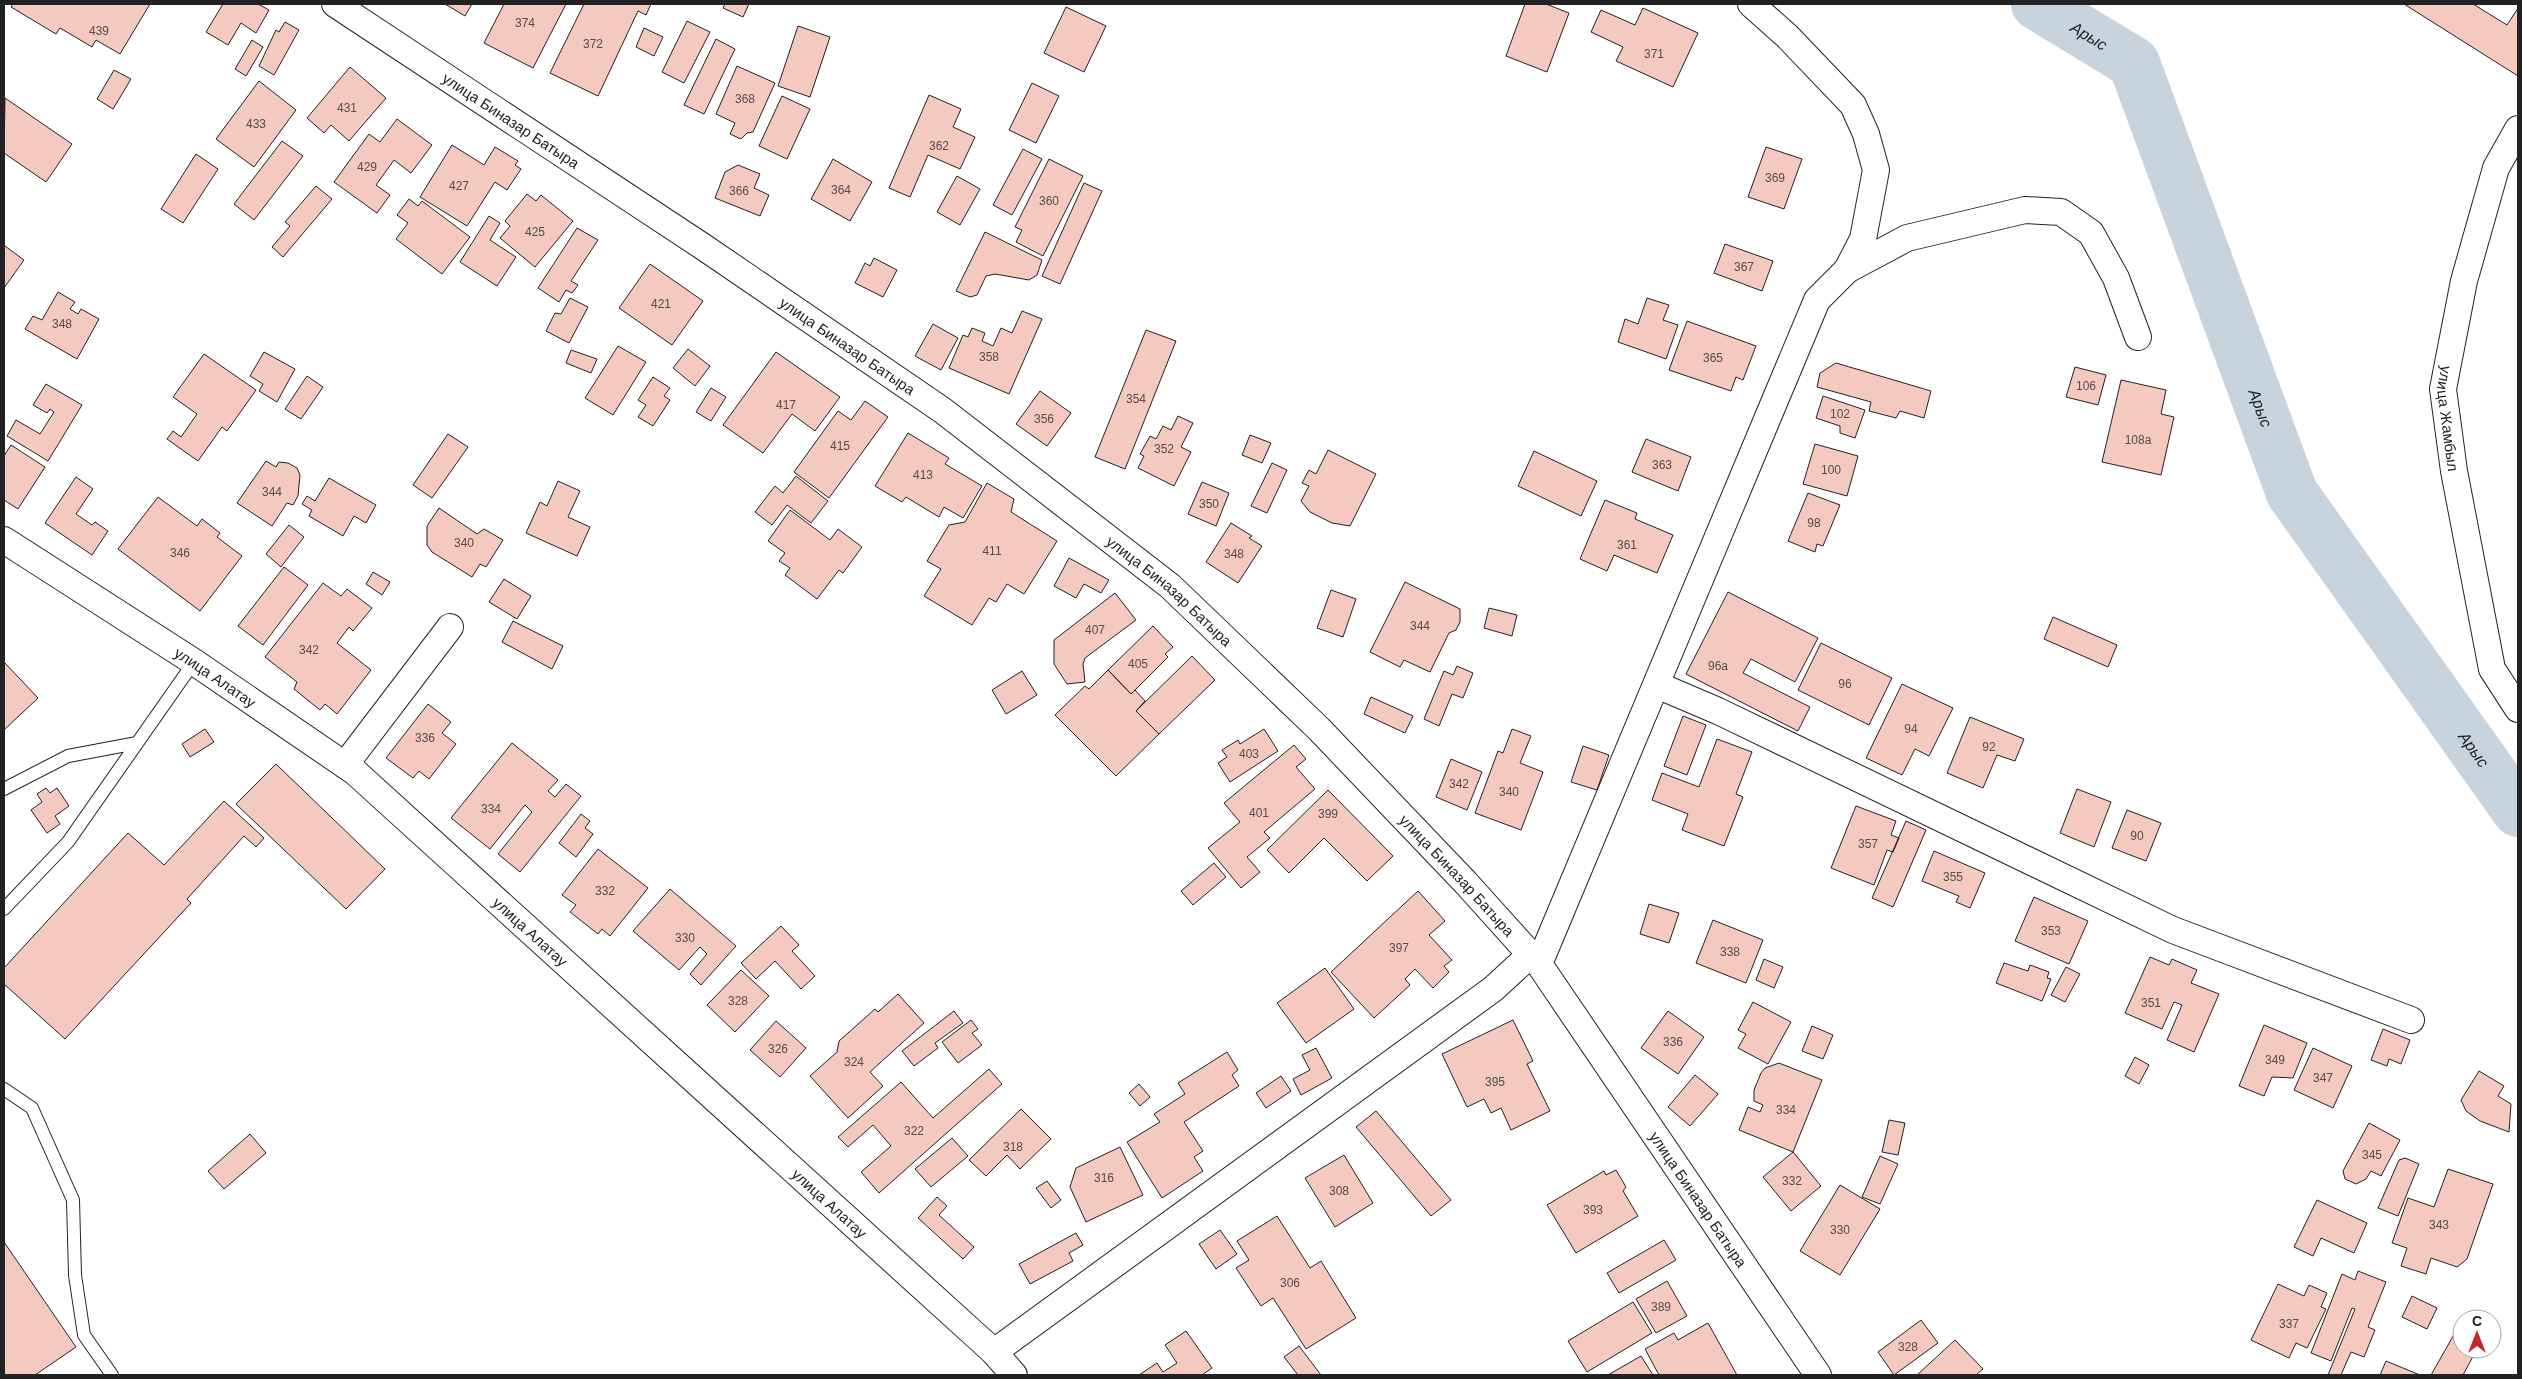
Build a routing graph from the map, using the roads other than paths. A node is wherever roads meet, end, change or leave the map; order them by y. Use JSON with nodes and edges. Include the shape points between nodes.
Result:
{"nodes":[{"id":1,"x":335,"y":4,"type":"edge"},
{"id":2,"x":1751,"y":4,"type":"edge"},
{"id":3,"x":2518,"y":129,"type":"edge"},
{"id":4,"x":1847,"y":270,"type":"junction"},
{"id":5,"x":2138,"y":337,"type":"dead end"},
{"id":6,"x":4,"y":540,"type":"edge"},
{"id":7,"x":450,"y":627,"type":"dead end"},
{"id":8,"x":194,"y":662,"type":"junction"},
{"id":9,"x":1657,"y":684,"type":"junction"},
{"id":10,"x":2518,"y":709,"type":"edge"},
{"id":11,"x":137,"y":742,"type":"junction"},
{"id":12,"x":345,"y":765,"type":"junction"},
{"id":13,"x":4,"y":789,"type":"edge"},
{"id":14,"x":4,"y":909,"type":"edge"},
{"id":15,"x":1535,"y":959,"type":"junction"},
{"id":16,"x":2411,"y":1020,"type":"dead end"},
{"id":17,"x":4,"y":1088,"type":"edge"},
{"id":18,"x":994,"y":1352,"type":"junction"},
{"id":19,"x":112,"y":1375,"type":"edge"},
{"id":20,"x":1014,"y":1375,"type":"edge"},
{"id":21,"x":1818,"y":1375,"type":"edge"}],
"edges":[{"from":1,"to":15,"type":"street","name":"улица Биназар Батыра","via":[[702,246],[942,410],[1170,586],[1319,728]]},
{"from":2,"to":4,"type":"street","via":[[1787,36],[1853,105],[1866,134],[1876,170],[1863,239]]},
{"from":3,"to":10,"type":"street","name":"улица Жамбыл","via":[[2496,168],[2464,281],[2443,388],[2454,471],[2492,669]]},
{"from":4,"to":5,"type":"street","via":[[1907,238],[2025,210],[2061,212],[2091,233],[2116,278]]},
{"from":4,"to":9,"type":"street","via":[[1817,300]]},
{"from":6,"to":8,"type":"street","name":"улица Алатау"},
{"from":7,"to":12,"type":"street"},
{"from":8,"to":11,"type":"lane"},
{"from":8,"to":12,"type":"street","name":"улица Алатау"},
{"from":9,"to":15,"type":"street"},
{"from":9,"to":16,"type":"street","via":[[2173,930]]},
{"from":11,"to":13,"type":"lane","via":[[68,756]]},
{"from":11,"to":14,"type":"lane","via":[[68,842]]},
{"from":12,"to":18,"type":"street","name":"улица Алатау"},
{"from":15,"to":18,"type":"street"},
{"from":15,"to":21,"type":"street","name":"улица Биназар Батыра"},
{"from":17,"to":19,"type":"lane","via":[[32,1108],[73,1200],[75,1275],[84,1335]]},
{"from":18,"to":20,"type":"street","name":"улица Алатау"}]}
